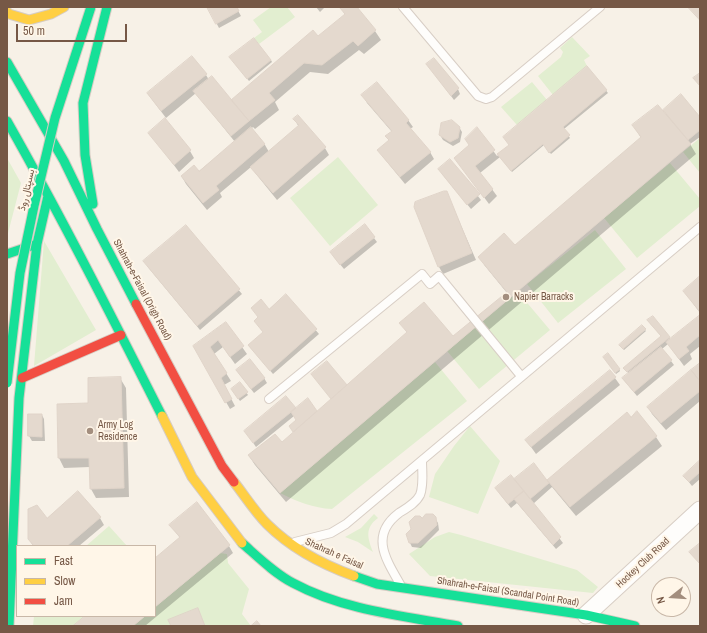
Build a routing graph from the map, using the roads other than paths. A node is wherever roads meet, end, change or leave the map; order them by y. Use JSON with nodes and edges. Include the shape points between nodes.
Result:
{"nodes":[{"id":1,"x":64,"y":7,"type":"edge"},
{"id":2,"x":91,"y":7,"type":"edge"},
{"id":3,"x":107,"y":7,"type":"edge"},
{"id":4,"x":403,"y":7,"type":"edge"},
{"id":5,"x":600,"y":7,"type":"edge"},
{"id":6,"x":7,"y":12,"type":"edge"},
{"id":7,"x":7,"y":62,"type":"edge"},
{"id":8,"x":48,"y":108,"type":"dead end"},
{"id":9,"x":7,"y":121,"type":"edge"},
{"id":10,"x":40,"y":138,"type":"dead end"},
{"id":11,"x":36,"y":153,"type":"dead end"},
{"id":12,"x":30,"y":184,"type":"dead end"},
{"id":13,"x":48,"y":196,"type":"junction"},
{"id":14,"x":26,"y":199,"type":"dead end"},
{"id":15,"x":23,"y":214,"type":"dead end"},
{"id":16,"x":700,"y":227,"type":"edge"},
{"id":17,"x":97,"y":229,"type":"junction"},
{"id":18,"x":37,"y":244,"type":"junction"},
{"id":19,"x":15,"y":245,"type":"dead end"},
{"id":20,"x":9,"y":257,"type":"edge"},
{"id":21,"x":121,"y":335,"type":"junction"},
{"id":22,"x":521,"y":376,"type":"junction"},
{"id":23,"x":22,"y":378,"type":"junction"},
{"id":24,"x":7,"y":383,"type":"edge"},
{"id":25,"x":269,"y":399,"type":"dead end"},
{"id":26,"x":422,"y":461,"type":"junction"},
{"id":27,"x":700,"y":510,"type":"edge"},
{"id":28,"x":266,"y":523,"type":"joint"},
{"id":29,"x":289,"y":543,"type":"junction"},
{"id":30,"x":377,"y":584,"type":"joint"},
{"id":31,"x":402,"y":588,"type":"junction"},
{"id":32,"x":586,"y":615,"type":"junction"},
{"id":33,"x":9,"y":626,"type":"edge"},
{"id":34,"x":458,"y":626,"type":"edge"},
{"id":35,"x":635,"y":626,"type":"edge"}],
"edges":[{"from":1,"to":6,"type":"main road","via":[[51,14],[29,20]]},
{"from":2,"to":24,"type":"main road","name":"ہسپتال روڈ","bridge":true,"via":[[55,118],[34,206],[20,273]]},
{"from":3,"to":17,"type":"main road","via":[[83,103],[85,155]]},
{"from":4,"to":5,"type":"lane","via":[[478,96],[486,99],[492,97]]},
{"from":7,"to":17,"type":"main road","name":"Shahrah-e-Faisal (Drigh Road)","via":[[64,162]]},
{"from":8,"to":10,"type":"main road"},
{"from":9,"to":13,"type":"main road"},
{"from":11,"to":12,"type":"main road","name":"ہسپتال روڈ"},
{"from":13,"to":18,"type":"main road"},
{"from":13,"to":21,"type":"main road"},
{"from":14,"to":15,"type":"main road","name":"ہسپتال روڈ"},
{"from":16,"to":22,"type":"lane"},
{"from":17,"to":28,"type":"main road","name":"Shahrah-e-Faisal (Drigh Road)","via":[[222,466]]},
{"from":18,"to":20,"type":"main road"},
{"from":18,"to":23,"type":"main road"},
{"from":19,"to":20,"type":"main road"},
{"from":21,"to":23,"type":"main road"},
{"from":21,"to":34,"type":"main road","via":[[192,477],[242,543],[292,583],[324,597],[366,610]]},
{"from":22,"to":25,"type":"lane","via":[[439,276],[430,284],[422,274]]},
{"from":22,"to":26,"type":"lane"},
{"from":23,"to":33,"type":"main road"},
{"from":26,"to":29,"type":"lane","via":[[346,524],[317,538]]},
{"from":26,"to":31,"type":"lane","via":[[420,494],[414,503],[392,519],[384,530],[382,546],[386,561]]},
{"from":27,"to":32,"type":"street","name":"Hockey Club Road"},
{"from":28,"to":29,"type":"main road","name":"Shahrah e Faisal"},
{"from":29,"to":30,"type":"main road","name":"Shahrah e Faisal","via":[[313,559]]},
{"from":30,"to":31,"type":"main road","name":"Shahrah-e-Faisal (Scandal Point Road)"},
{"from":31,"to":32,"type":"main road","name":"Shahrah-e-Faisal (Scandal Point Road)"},
{"from":32,"to":35,"type":"main road","name":"Shahrah-e-Faisal (Scandal Point Road)"}]}
